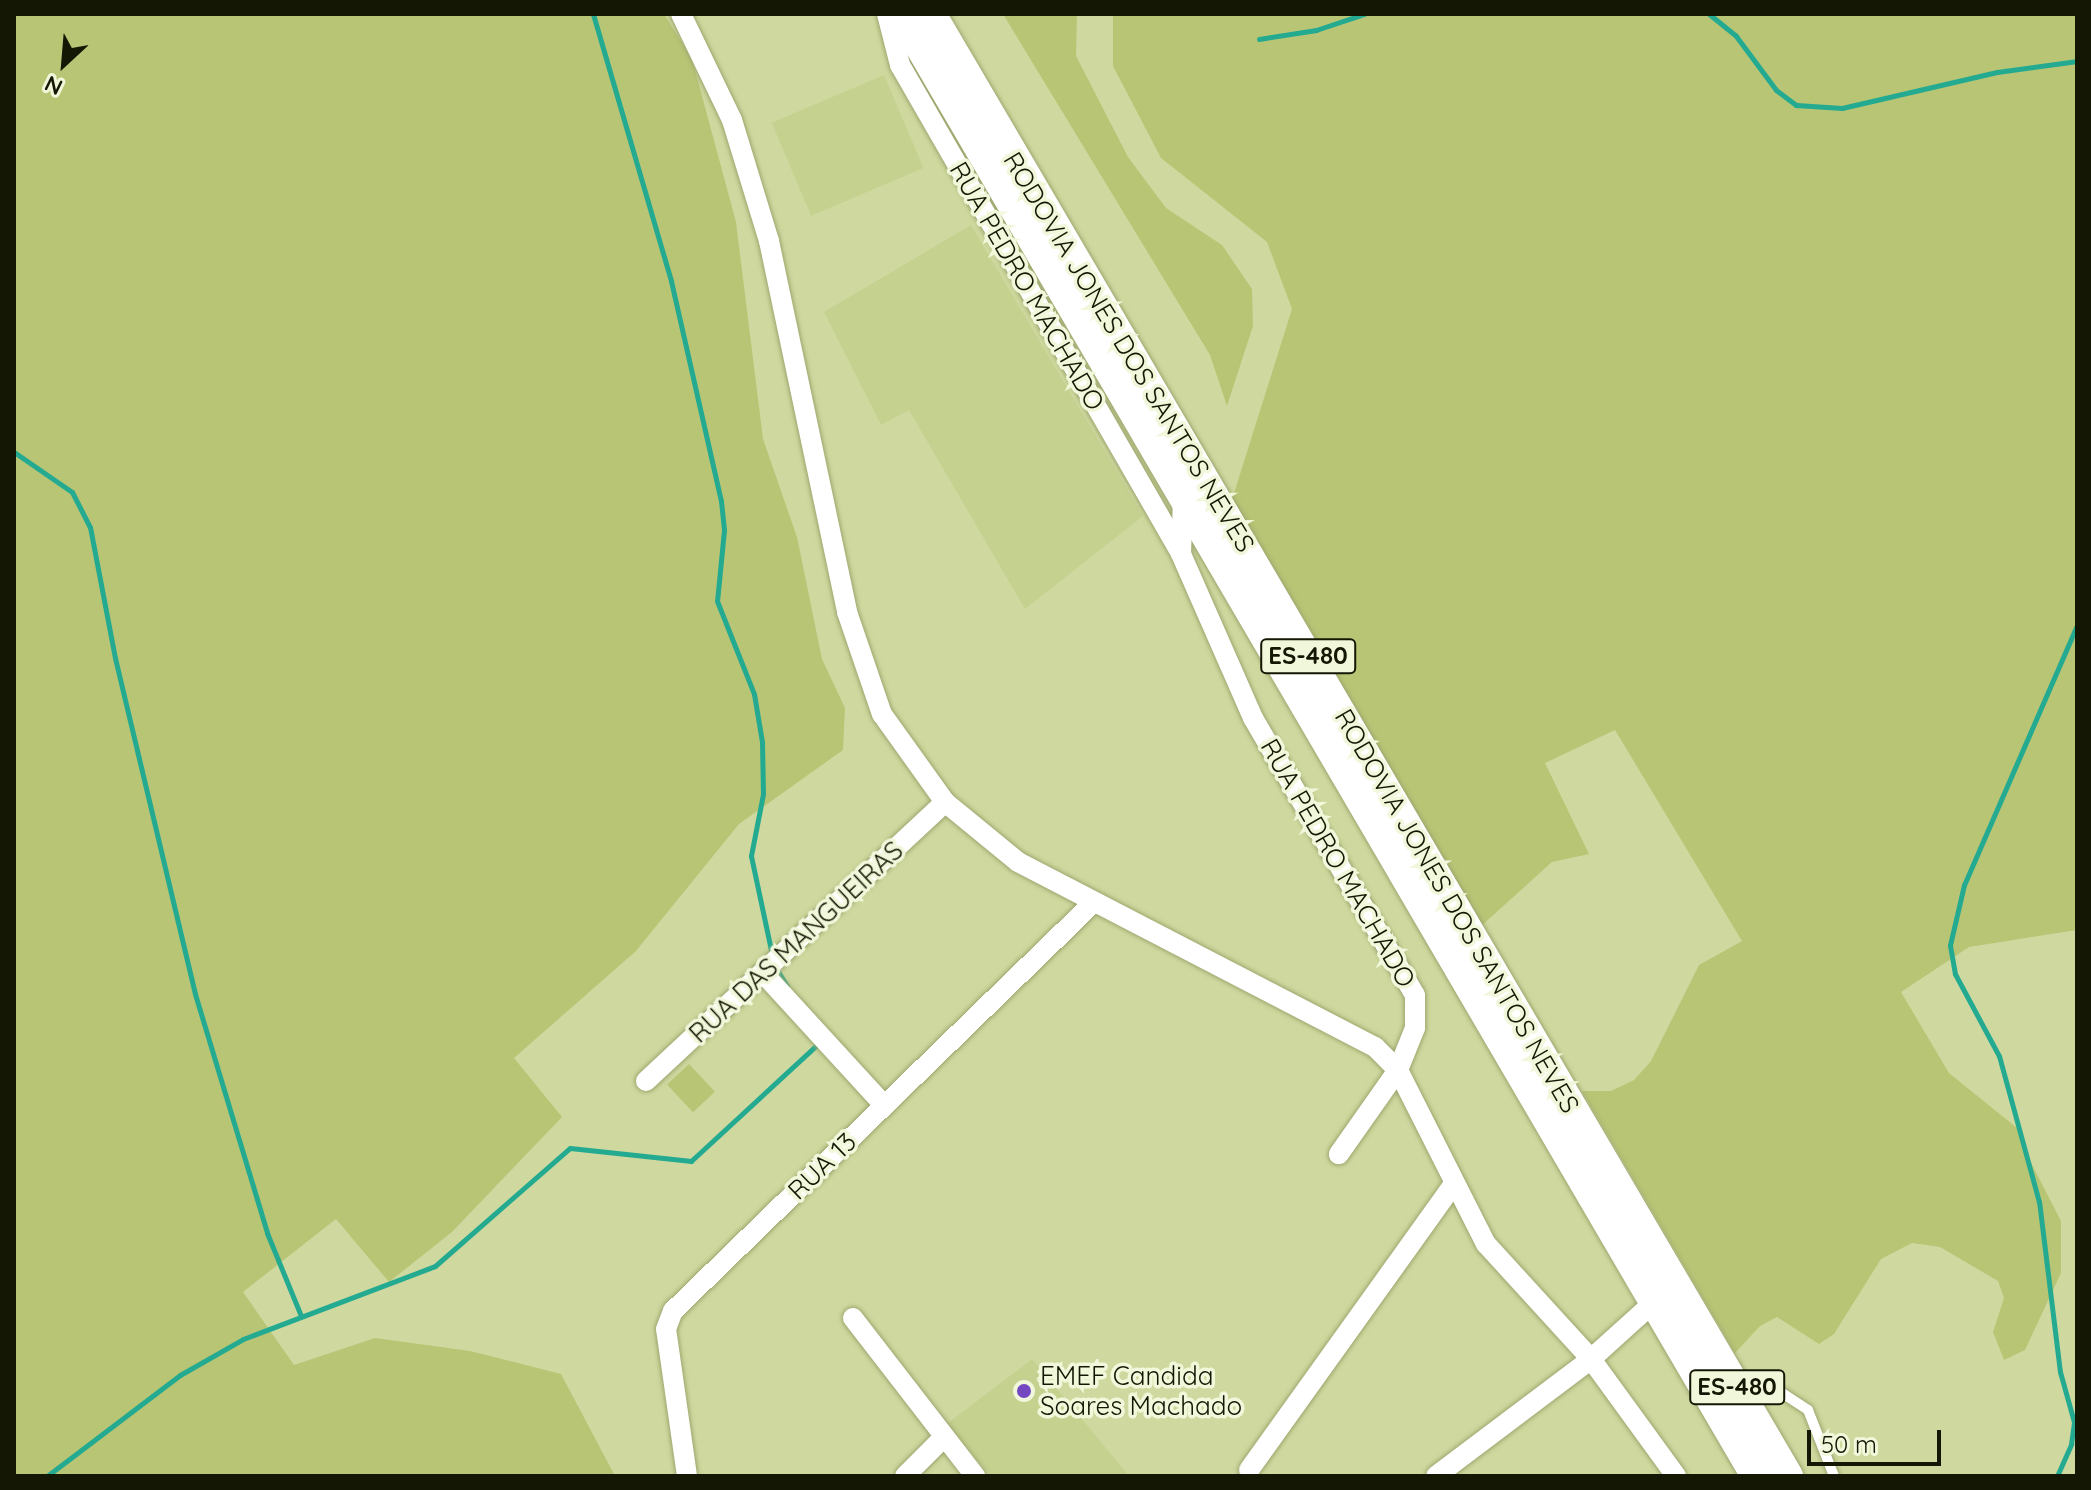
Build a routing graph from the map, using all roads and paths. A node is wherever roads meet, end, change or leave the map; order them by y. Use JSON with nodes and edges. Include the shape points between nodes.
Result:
{"nodes":[{"id":1,"x":681,"y":14,"type":"edge"},
{"id":2,"x":887,"y":14,"type":"edge"},
{"id":3,"x":901,"y":14,"type":"edge"},
{"id":4,"x":931,"y":14,"type":"edge"},
{"id":5,"x":1183,"y":499,"type":"junction"},
{"id":6,"x":1181,"y":554,"type":"junction"},
{"id":7,"x":945,"y":802,"type":"junction"},
{"id":8,"x":1092,"y":904,"type":"junction"},
{"id":9,"x":763,"y":973,"type":"junction"},
{"id":10,"x":1398,"y":1070,"type":"junction"},
{"id":11,"x":646,"y":1081,"type":"dead end"},
{"id":12,"x":885,"y":1106,"type":"junction"},
{"id":13,"x":1339,"y":1154,"type":"dead end"},
{"id":14,"x":1453,"y":1185,"type":"junction"},
{"id":15,"x":1653,"y":1303,"type":"junction"},
{"id":16,"x":853,"y":1318,"type":"dead end"},
{"id":17,"x":1591,"y":1359,"type":"junction"},
{"id":18,"x":1722,"y":1389,"type":"junction"},
{"id":19,"x":944,"y":1437,"type":"junction"},
{"id":20,"x":1249,"y":1470,"type":"dead end"},
{"id":21,"x":687,"y":1476,"type":"edge"},
{"id":22,"x":905,"y":1476,"type":"edge"},
{"id":23,"x":975,"y":1476,"type":"edge"},
{"id":24,"x":1436,"y":1476,"type":"edge"},
{"id":25,"x":1676,"y":1476,"type":"edge"},
{"id":26,"x":1756,"y":1476,"type":"edge"},
{"id":27,"x":1788,"y":1476,"type":"edge"},
{"id":28,"x":1834,"y":1476,"type":"edge"}],
"edges":[{"from":1,"to":7,"type":"street","via":[[732,120],[769,241],[863,665],[882,714]]},
{"from":2,"to":6,"type":"street","name":"RUA PEDRO MACHADO","via":[[900,65]]},
{"from":3,"to":5,"type":"main road","name":"RODOVIA JONES DOS SANTOS NEVES","number":"ES-480"},
{"from":4,"to":18,"type":"main road","name":"RODOVIA JONES DOS SANTOS NEVES","number":"ES-480"},
{"from":5,"to":6,"type":"street","name":"RUA PEDRO MACHADO"},
{"from":5,"to":15,"type":"main road","name":"RODOVIA JONES DOS SANTOS NEVES","number":"ES-480"},
{"from":6,"to":10,"type":"street","name":"RUA PEDRO MACHADO","via":[[1253,718],[1415,995],[1415,1028]]},
{"from":7,"to":8,"type":"street","via":[[1018,862]]},
{"from":7,"to":9,"type":"street","name":"RUA DAS MANGUEIRAS"},
{"from":8,"to":10,"type":"street","via":[[1366,1040]]},
{"from":8,"to":12,"type":"street","name":"RUA 13"},
{"from":9,"to":11,"type":"street","name":"RUA DAS MANGUEIRAS"},
{"from":9,"to":12,"type":"street"},
{"from":10,"to":13,"type":"street","name":"RUA PEDRO MACHADO"},
{"from":10,"to":14,"type":"street"},
{"from":12,"to":21,"type":"street","name":"RUA 13","via":[[673,1311],[666,1329]]},
{"from":14,"to":17,"type":"street","via":[[1486,1244]]},
{"from":14,"to":20,"type":"street"},
{"from":15,"to":17,"type":"street"},
{"from":15,"to":18,"type":"main road","name":"RODOVIA JONES DOS SANTOS NEVES","number":"ES-480"},
{"from":16,"to":19,"type":"street"},
{"from":17,"to":24,"type":"street"},
{"from":17,"to":25,"type":"street"},
{"from":18,"to":26,"type":"main road","name":"RODOVIA JONES DOS SANTOS NEVES","number":"ES-480"},
{"from":18,"to":27,"type":"main road","name":"RODOVIA JONES DOS SANTOS NEVES","number":"ES-480"},
{"from":18,"to":28,"type":"lane","via":[[1782,1393],[1808,1410]]},
{"from":19,"to":22,"type":"street"},
{"from":19,"to":23,"type":"street"}]}
